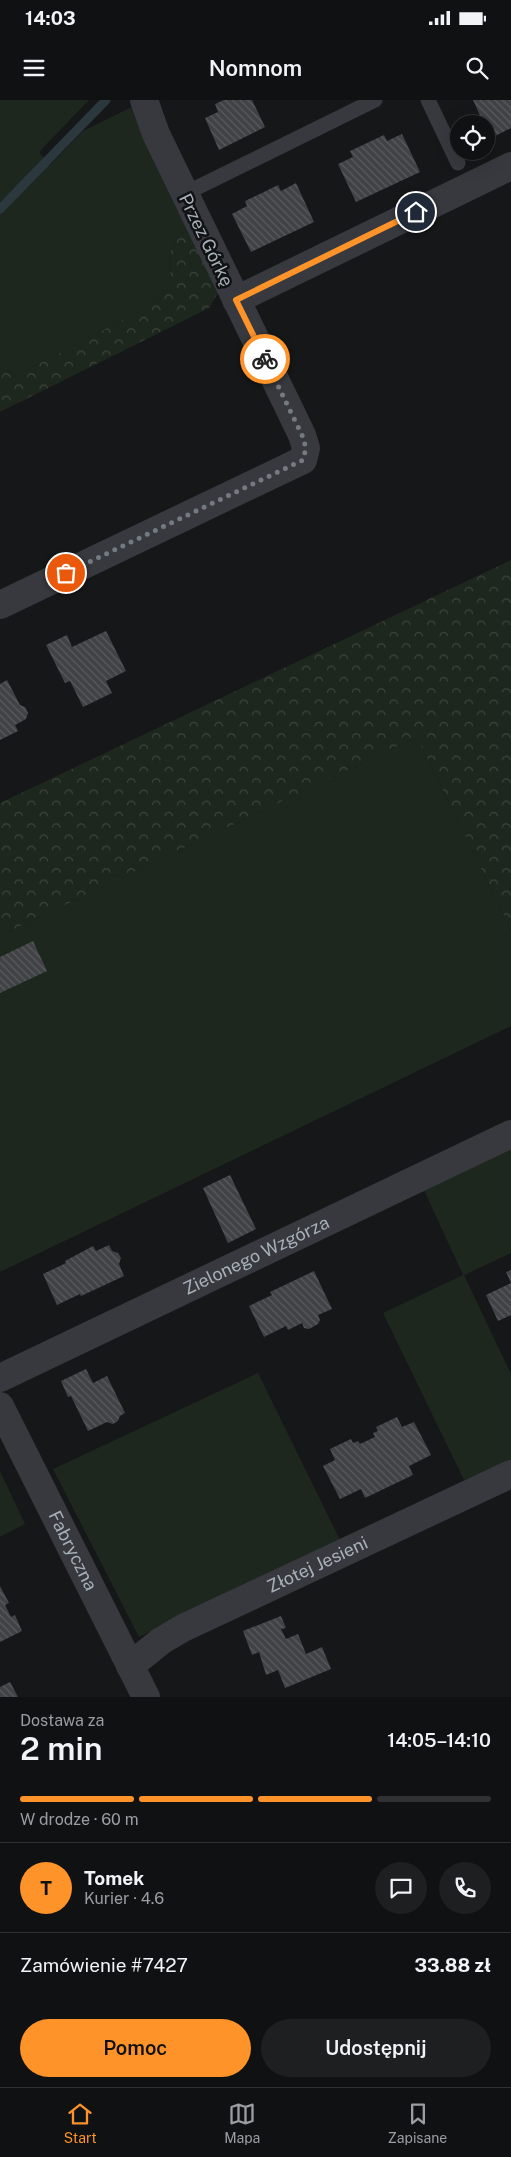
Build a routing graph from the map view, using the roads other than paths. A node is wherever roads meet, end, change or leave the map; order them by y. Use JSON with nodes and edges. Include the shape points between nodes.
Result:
{"nodes":[{"id":1,"x":144,"y":100,"type":"edge"},
{"id":2,"x":375,"y":100,"type":"edge"},
{"id":3,"x":428,"y":100,"type":"edge"},
{"id":4,"x":458,"y":163,"type":"dead end"},
{"id":5,"x":511,"y":166,"type":"edge"},
{"id":6,"x":184,"y":194,"type":"junction"},
{"id":7,"x":236,"y":300,"type":"junction"},
{"id":8,"x":0,"y":605,"type":"edge"},
{"id":9,"x":511,"y":1134,"type":"edge"},
{"id":10,"x":0,"y":1378,"type":"edge"},
{"id":11,"x":0,"y":1406,"type":"edge"},
{"id":12,"x":511,"y":1474,"type":"edge"},
{"id":13,"x":130,"y":1666,"type":"junction"},
{"id":14,"x":146,"y":1697,"type":"edge"}],
"edges":[{"from":1,"to":6,"type":"street","name":"Przez Górkę"},
{"from":2,"to":6,"type":"lane"},
{"from":3,"to":4,"type":"lane"},
{"from":5,"to":7,"type":"street"},
{"from":6,"to":7,"type":"street","name":"Przez Górkę"},
{"from":7,"to":8,"type":"street","name":"Przez Górkę","via":[[302,435],[306,448],[303,460]]},
{"from":9,"to":10,"type":"street","name":"Zielonego Wzgórza"},
{"from":11,"to":13,"type":"street","name":"Fabryczna"},
{"from":12,"to":13,"type":"street","name":"Złotej Jesieni","via":[[183,1628]]},
{"from":13,"to":14,"type":"street","name":"Fabryczna"}]}
